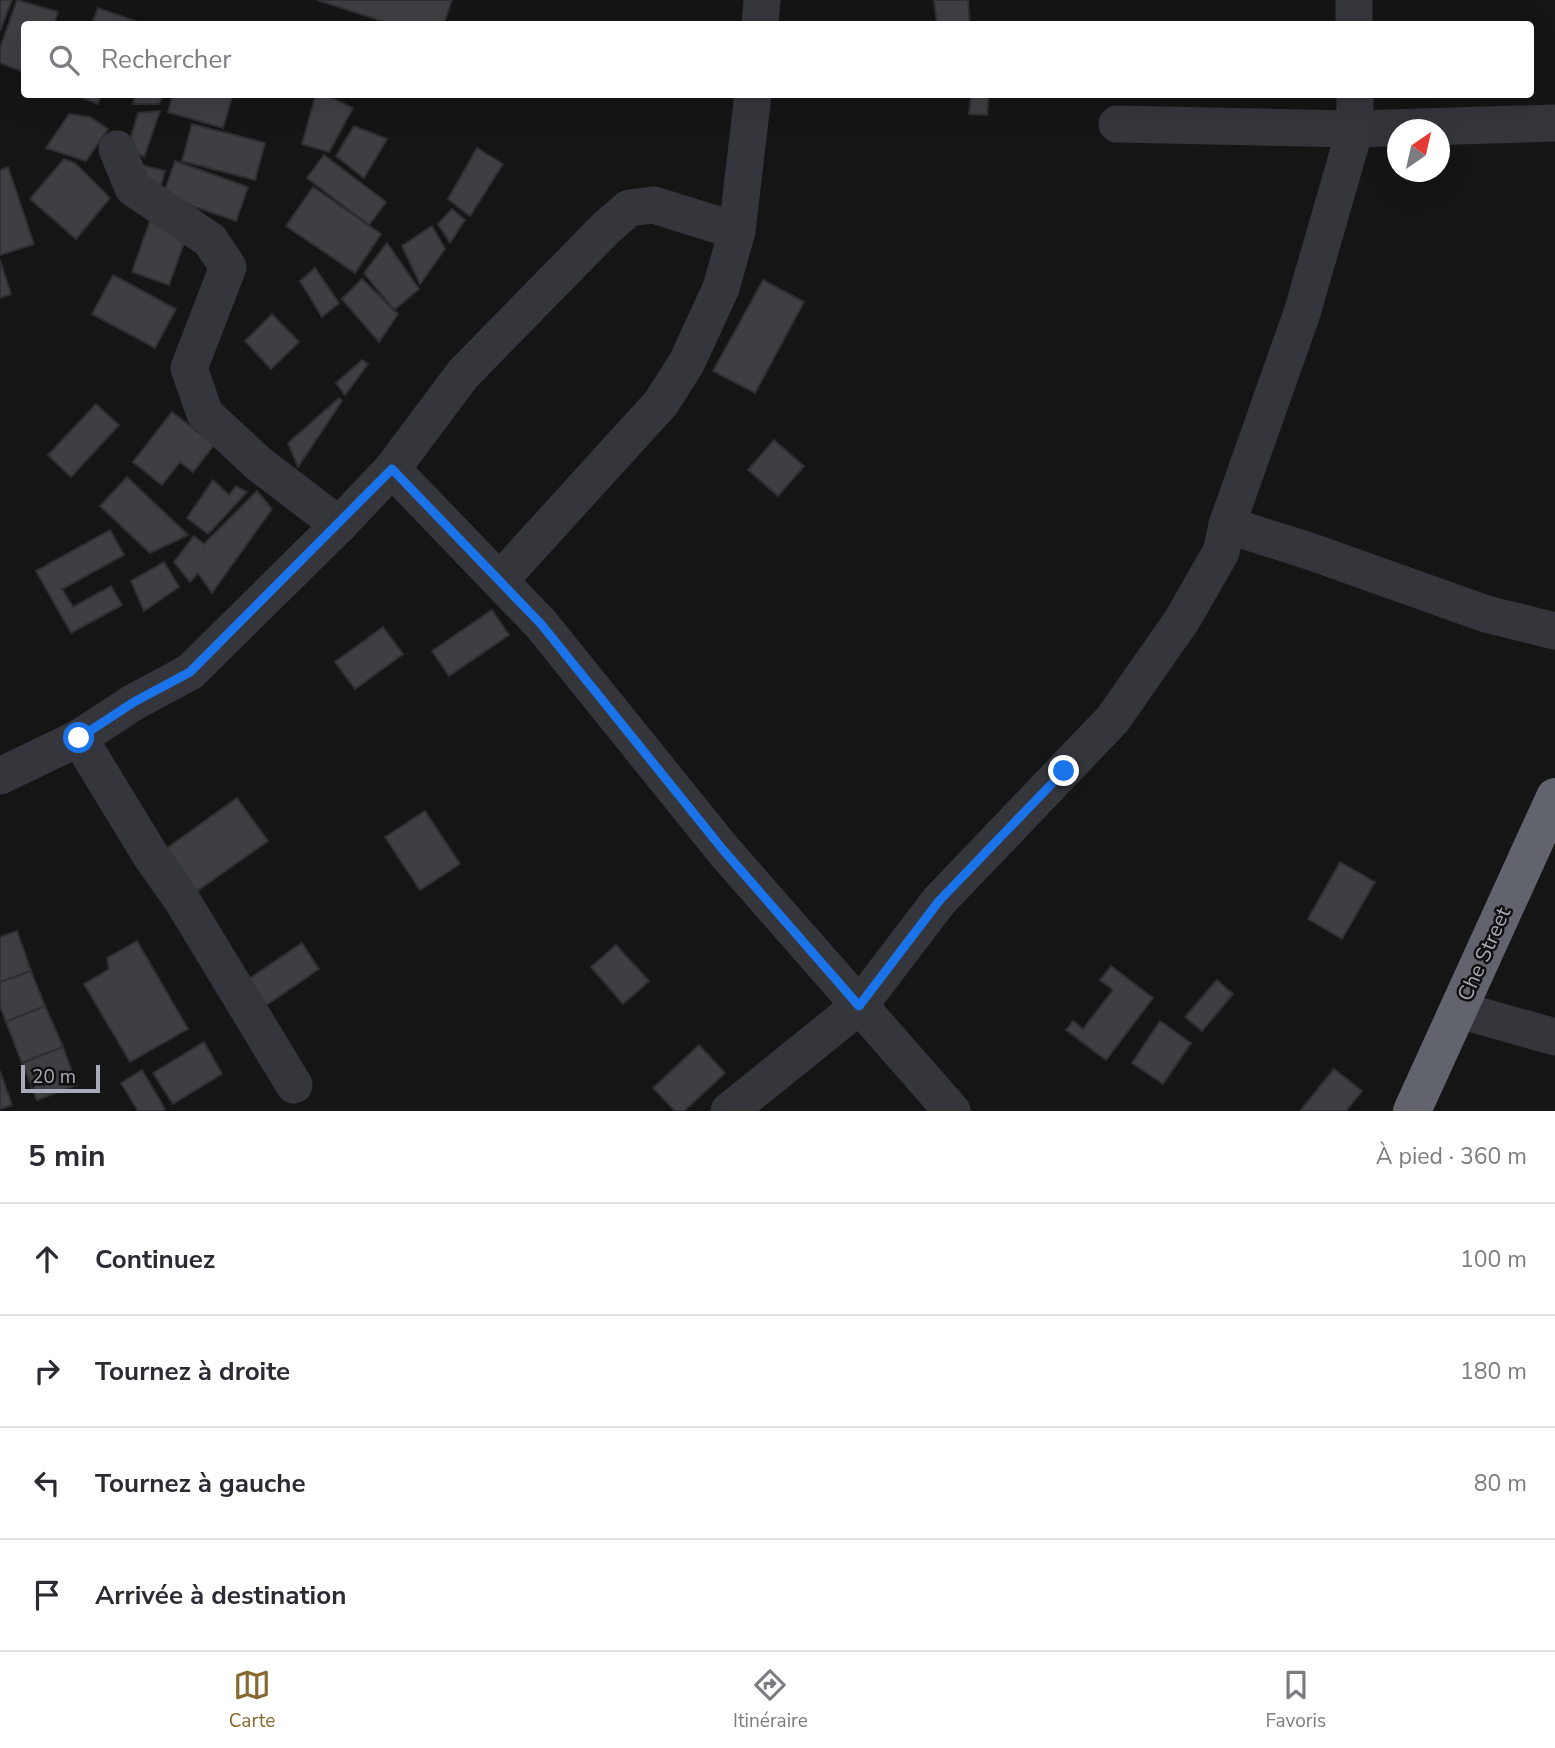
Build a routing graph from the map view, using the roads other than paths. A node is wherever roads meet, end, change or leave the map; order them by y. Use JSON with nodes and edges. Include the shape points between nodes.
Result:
{"nodes":[{"id":1,"x":762,"y":0,"type":"edge"},
{"id":2,"x":1354,"y":0,"type":"edge"},
{"id":3,"x":760,"y":21,"type":"edge"},
{"id":4,"x":1354,"y":21,"type":"edge"},
{"id":5,"x":753,"y":98,"type":"edge"},
{"id":6,"x":1355,"y":112,"type":"edge"},
{"id":7,"x":1555,"y":123,"type":"edge"},
{"id":8,"x":1117,"y":124,"type":"dead end"},
{"id":9,"x":117,"y":149,"type":"dead end"},
{"id":10,"x":737,"y":231,"type":"junction"},
{"id":11,"x":392,"y":469,"type":"junction"},
{"id":12,"x":339,"y":525,"type":"junction"},
{"id":13,"x":1227,"y":525,"type":"junction"},
{"id":14,"x":500,"y":580,"type":"junction"},
{"id":15,"x":1555,"y":631,"type":"edge"},
{"id":16,"x":79,"y":738,"type":"junction"},
{"id":17,"x":0,"y":776,"type":"edge"},
{"id":18,"x":1555,"y":797,"type":"edge"},
{"id":19,"x":859,"y":1006,"type":"junction"},
{"id":20,"x":1459,"y":1010,"type":"junction"},
{"id":21,"x":1555,"y":1037,"type":"edge"},
{"id":22,"x":294,"y":1086,"type":"dead end"},
{"id":23,"x":729,"y":1111,"type":"edge"},
{"id":24,"x":952,"y":1111,"type":"edge"},
{"id":25,"x":1412,"y":1111,"type":"edge"}],
"edges":[{"from":1,"to":3,"type":"street"},
{"from":2,"to":4,"type":"street"},
{"from":5,"to":10,"type":"street"},
{"from":6,"to":7,"type":"street"},
{"from":6,"to":8,"type":"street"},
{"from":6,"to":13,"type":"street","via":[[1302,313]]},
{"from":9,"to":12,"type":"street","via":[[133,188],[210,240],[228,267],[189,368],[205,414],[259,464]]},
{"from":10,"to":11,"type":"street","via":[[654,205],[629,208],[463,374]]},
{"from":10,"to":14,"type":"street","via":[[721,288],[687,362],[661,403]]},
{"from":11,"to":12,"type":"street"},
{"from":11,"to":14,"type":"street"},
{"from":12,"to":16,"type":"street","via":[[190,672]]},
{"from":13,"to":15,"type":"street","via":[[1486,614]]},
{"from":13,"to":19,"type":"street","via":[[1221,552],[1182,620],[1113,719],[939,901]]},
{"from":14,"to":19,"type":"street"},
{"from":16,"to":17,"type":"street"},
{"from":16,"to":22,"type":"street"},
{"from":18,"to":20,"type":"highway","name":"Che Street"},
{"from":19,"to":23,"type":"street"},
{"from":19,"to":24,"type":"street"},
{"from":20,"to":21,"type":"street"},
{"from":20,"to":25,"type":"highway","name":"Che Street"}]}
